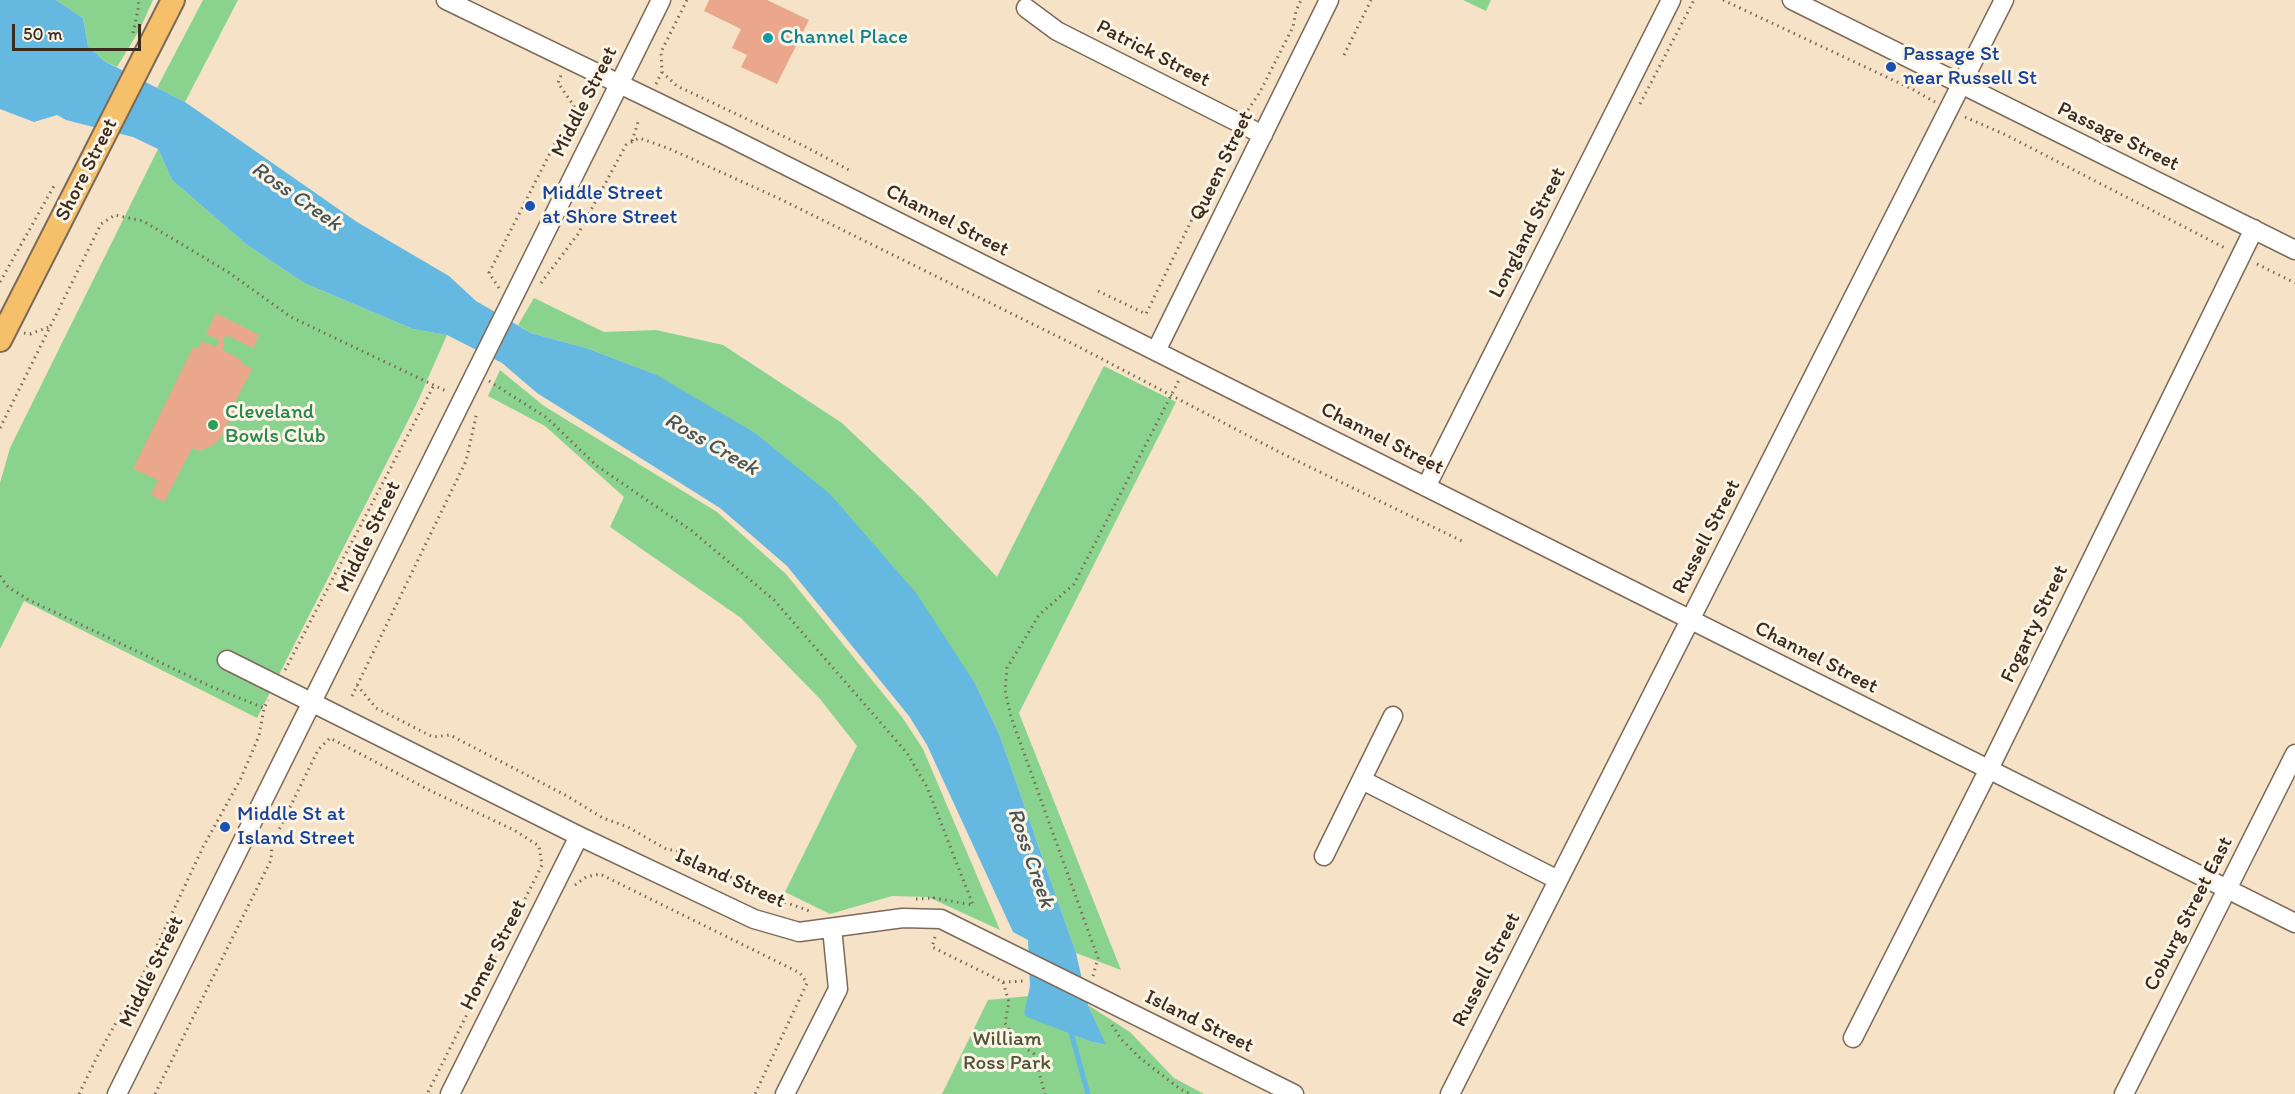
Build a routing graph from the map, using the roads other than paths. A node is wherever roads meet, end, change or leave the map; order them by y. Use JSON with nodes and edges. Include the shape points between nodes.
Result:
{"nodes":[{"id":1,"x":173,"y":0,"type":"edge"},
{"id":2,"x":446,"y":0,"type":"edge"},
{"id":3,"x":660,"y":0,"type":"edge"},
{"id":4,"x":1329,"y":0,"type":"edge"},
{"id":5,"x":1671,"y":0,"type":"edge"},
{"id":6,"x":1792,"y":0,"type":"edge"},
{"id":7,"x":2004,"y":0,"type":"edge"},
{"id":8,"x":1026,"y":8,"type":"dead end"},
{"id":9,"x":619,"y":85,"type":"junction"},
{"id":10,"x":1962,"y":85,"type":"junction"},
{"id":11,"x":1263,"y":135,"type":"junction"},
{"id":12,"x":2254,"y":229,"type":"junction"},
{"id":13,"x":2295,"y":250,"type":"edge"},
{"id":14,"x":0,"y":340,"type":"edge"},
{"id":15,"x":1156,"y":351,"type":"junction"},
{"id":16,"x":1426,"y":487,"type":"junction"},
{"id":17,"x":1690,"y":620,"type":"junction"},
{"id":18,"x":227,"y":660,"type":"dead end"},
{"id":19,"x":312,"y":704,"type":"junction"},
{"id":20,"x":1393,"y":716,"type":"dead end"},
{"id":21,"x":2295,"y":754,"type":"edge"},
{"id":22,"x":1989,"y":769,"type":"junction"},
{"id":23,"x":1362,"y":780,"type":"junction"},
{"id":24,"x":579,"y":836,"type":"junction"},
{"id":25,"x":1324,"y":856,"type":"dead end"},
{"id":26,"x":1558,"y":880,"type":"junction"},
{"id":27,"x":2227,"y":889,"type":"junction"},
{"id":28,"x":2295,"y":923,"type":"edge"},
{"id":29,"x":832,"y":927,"type":"junction"},
{"id":30,"x":1853,"y":1038,"type":"dead end"},
{"id":31,"x":117,"y":1094,"type":"edge"},
{"id":32,"x":450,"y":1094,"type":"edge"},
{"id":33,"x":785,"y":1094,"type":"edge"},
{"id":34,"x":1293,"y":1094,"type":"edge"},
{"id":35,"x":1450,"y":1094,"type":"edge"},
{"id":36,"x":2124,"y":1094,"type":"edge"}],
"edges":[{"from":1,"to":14,"type":"main road","name":"Shore Street"},
{"from":2,"to":9,"type":"street","name":"Channel Street"},
{"from":3,"to":9,"type":"street","name":"Middle Street"},
{"from":4,"to":11,"type":"street","name":"Queen Street"},
{"from":5,"to":16,"type":"street","name":"Longland Street"},
{"from":6,"to":10,"type":"street","name":"Passage Street"},
{"from":7,"to":10,"type":"street","name":"Russell Street"},
{"from":8,"to":11,"type":"street","name":"Patrick Street","via":[[1057,31]]},
{"from":9,"to":15,"type":"street","name":"Channel Street"},
{"from":9,"to":19,"type":"street","name":"Middle Street","via":[[507,295],[482,378],[462,399]]},
{"from":10,"to":12,"type":"street","name":"Passage Street"},
{"from":10,"to":17,"type":"street","name":"Russell Street"},
{"from":11,"to":15,"type":"street","name":"Queen Street"},
{"from":12,"to":13,"type":"street","name":"Passage Street"},
{"from":12,"to":22,"type":"street","name":"Fogarty Street"},
{"from":15,"to":16,"type":"street","name":"Channel Street"},
{"from":16,"to":17,"type":"street","name":"Channel Street"},
{"from":17,"to":22,"type":"street","name":"Channel Street"},
{"from":17,"to":26,"type":"street","name":"Russell Street"},
{"from":18,"to":19,"type":"street","name":"Island Street"},
{"from":19,"to":24,"type":"street","name":"Island Street"},
{"from":19,"to":31,"type":"street","name":"Middle Street"},
{"from":20,"to":23,"type":"street"},
{"from":21,"to":27,"type":"street","name":"Coburg Street East"},
{"from":22,"to":27,"type":"street","name":"Channel Street"},
{"from":22,"to":30,"type":"street","name":"Fogarty Street"},
{"from":23,"to":25,"type":"street"},
{"from":23,"to":26,"type":"street"},
{"from":24,"to":29,"type":"street","name":"Island Street","via":[[754,919],[799,932]]},
{"from":24,"to":32,"type":"street","name":"Homer Street"},
{"from":26,"to":35,"type":"street","name":"Russell Street"},
{"from":27,"to":28,"type":"street","name":"Channel Street"},
{"from":27,"to":36,"type":"street","name":"Coburg Street East"},
{"from":29,"to":33,"type":"street","via":[[838,988]]},
{"from":29,"to":34,"type":"street","name":"Island Street","via":[[903,918],[941,920]]}]}
